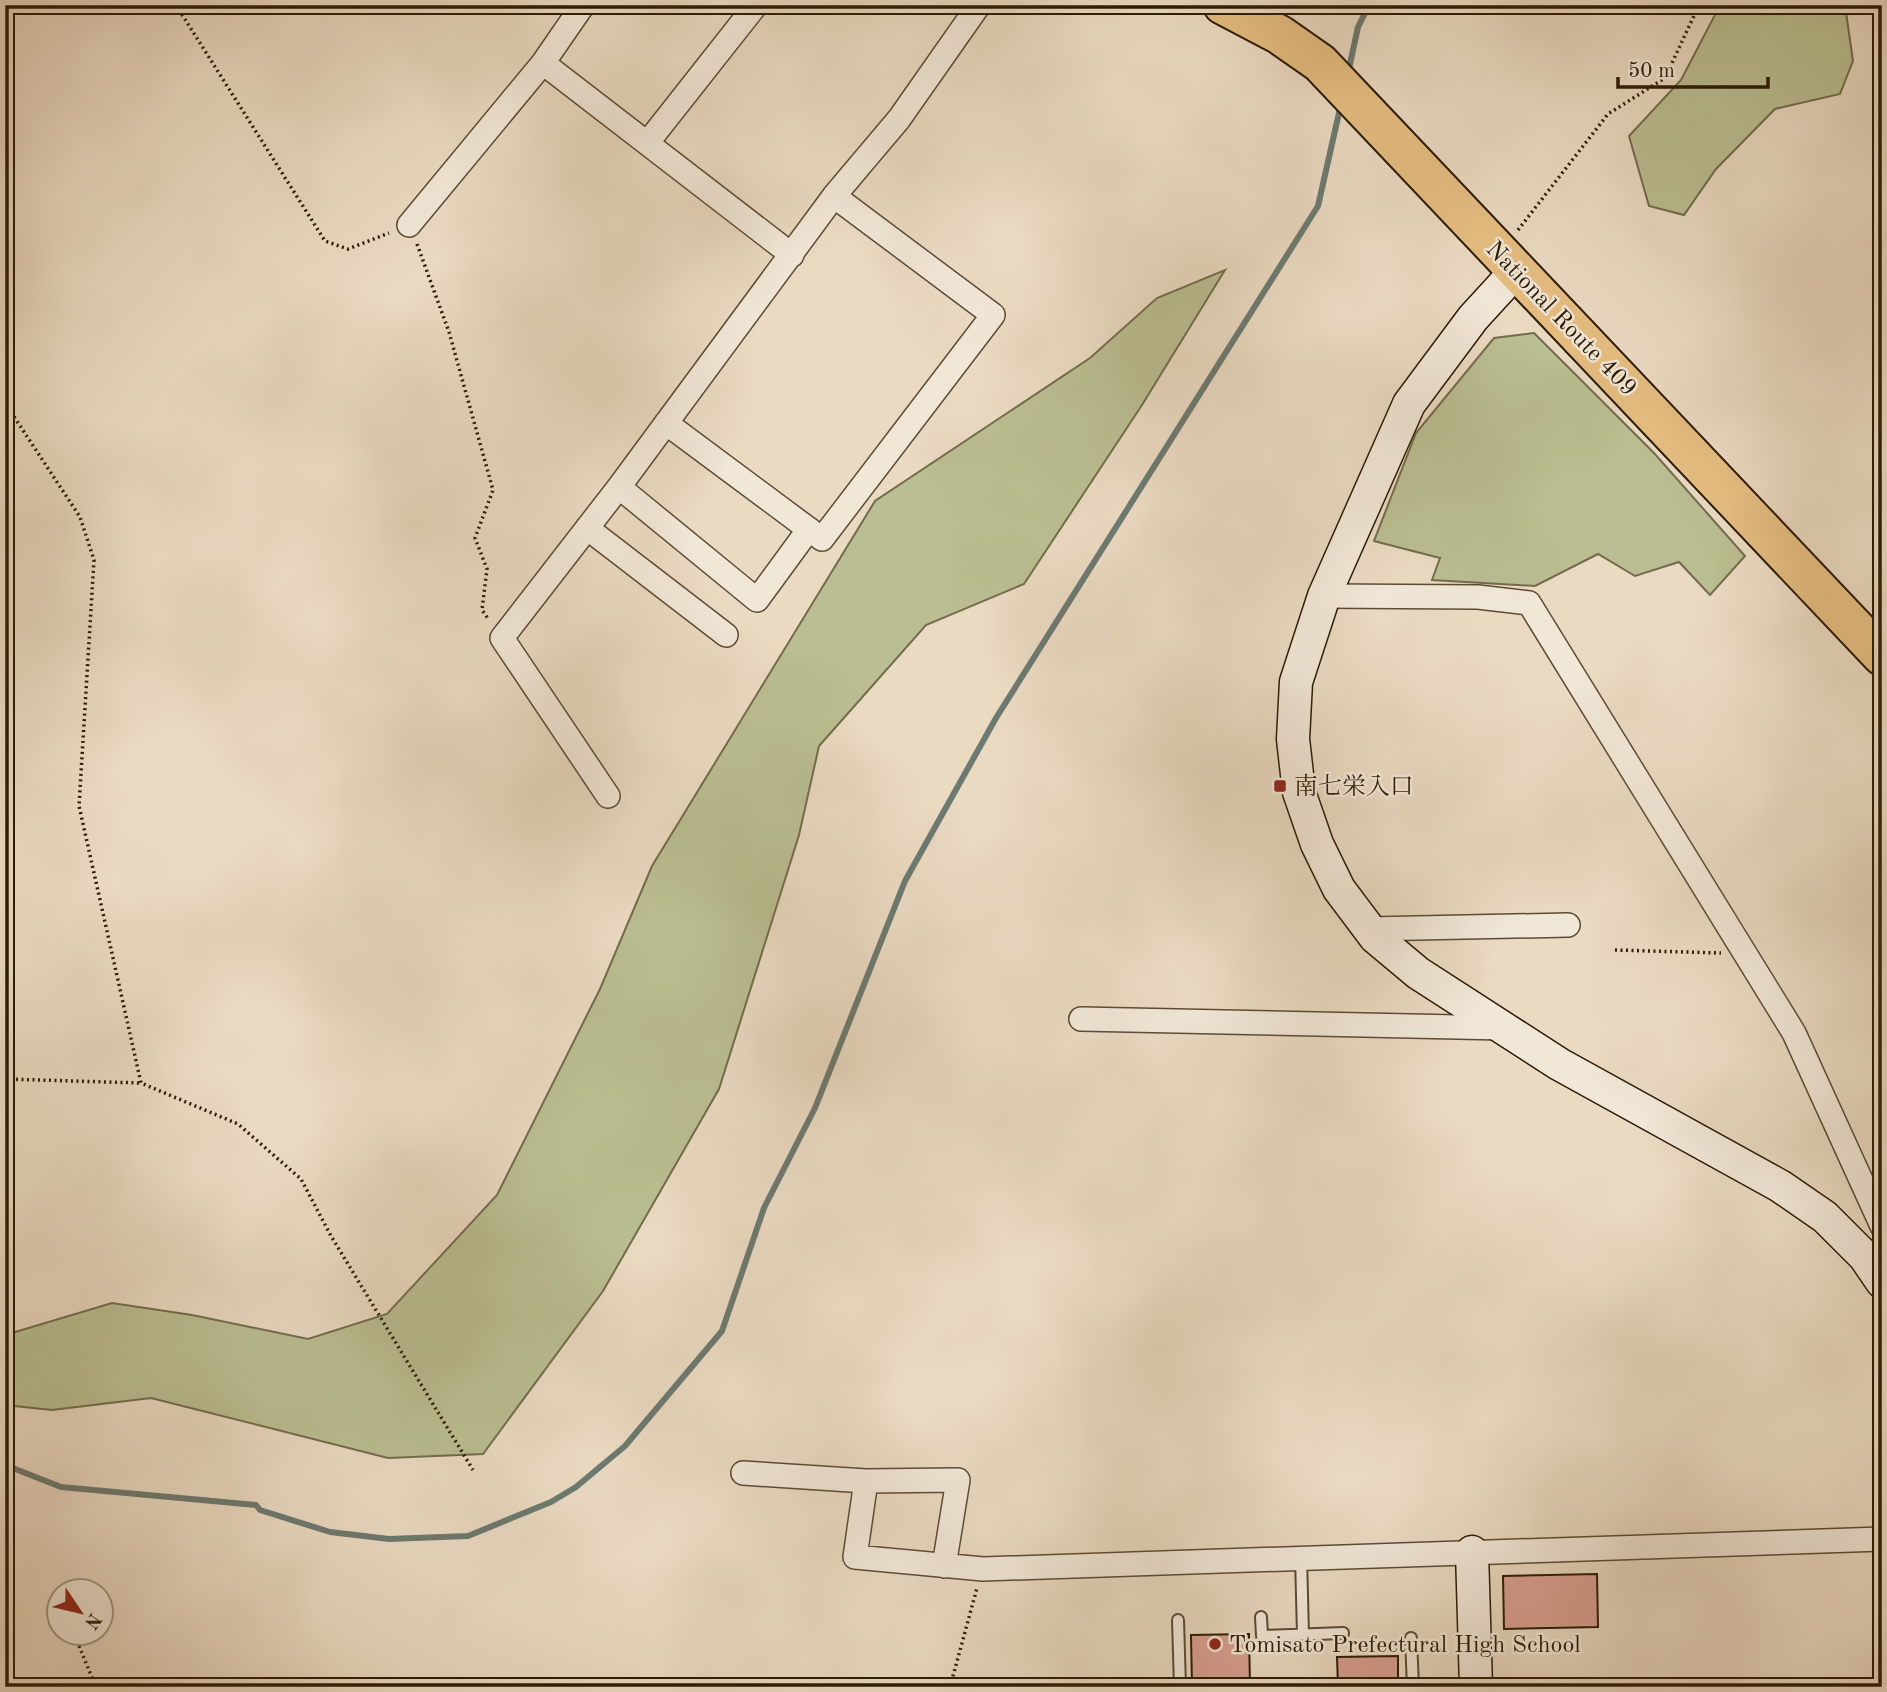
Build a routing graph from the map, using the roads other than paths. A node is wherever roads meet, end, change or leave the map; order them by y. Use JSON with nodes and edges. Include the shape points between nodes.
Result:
{"nodes":[{"id":1,"x":583,"y":5,"type":"edge"},
{"id":2,"x":756,"y":5,"type":"edge"},
{"id":3,"x":979,"y":5,"type":"edge"},
{"id":4,"x":1223,"y":5,"type":"edge"},
{"id":5,"x":543,"y":64,"type":"junction"},
{"id":6,"x":648,"y":142,"type":"junction"},
{"id":7,"x":834,"y":196,"type":"junction"},
{"id":8,"x":410,"y":225,"type":"road end"},
{"id":9,"x":792,"y":255,"type":"junction"},
{"id":10,"x":1508,"y":262,"type":"junction"},
{"id":11,"x":666,"y":423,"type":"junction"},
{"id":12,"x":618,"y":487,"type":"junction"},
{"id":13,"x":587,"y":528,"type":"junction"},
{"id":14,"x":809,"y":530,"type":"junction"},
{"id":15,"x":1324,"y":596,"type":"junction"},
{"id":16,"x":726,"y":635,"type":"dead end"},
{"id":17,"x":1882,"y":656,"type":"edge"},
{"id":18,"x":608,"y":796,"type":"dead end"},
{"id":19,"x":1568,"y":925,"type":"dead end"},
{"id":20,"x":1369,"y":929,"type":"junction"},
{"id":21,"x":1081,"y":1019,"type":"dead end"},
{"id":22,"x":1504,"y":1028,"type":"junction"},
{"id":23,"x":1882,"y":1226,"type":"edge"},
{"id":24,"x":1882,"y":1282,"type":"edge"},
{"id":25,"x":743,"y":1473,"type":"dead end"},
{"id":26,"x":866,"y":1481,"type":"junction"},
{"id":27,"x":1882,"y":1539,"type":"edge"},
{"id":28,"x":1472,"y":1552,"type":"junction"},
{"id":29,"x":1301,"y":1557,"type":"junction"},
{"id":30,"x":944,"y":1566,"type":"junction"},
{"id":31,"x":1261,"y":1617,"type":"dead end"},
{"id":32,"x":1178,"y":1620,"type":"dead end"},
{"id":33,"x":1343,"y":1633,"type":"dead end"},
{"id":34,"x":1303,"y":1634,"type":"junction"},
{"id":35,"x":1411,"y":1638,"type":"dead end"},
{"id":36,"x":1180,"y":1687,"type":"edge"},
{"id":37,"x":1413,"y":1687,"type":"edge"},
{"id":38,"x":1476,"y":1687,"type":"edge"}],
"edges":[{"from":1,"to":5,"type":"street"},
{"from":2,"to":6,"type":"street"},
{"from":3,"to":7,"type":"street","via":[[899,119]]},
{"from":4,"to":10,"type":"highway","name":"National Route 409","via":[[1280,35],[1320,63]]},
{"from":5,"to":6,"type":"street"},
{"from":5,"to":8,"type":"street"},
{"from":6,"to":9,"type":"street"},
{"from":7,"to":9,"type":"street"},
{"from":7,"to":14,"type":"street","via":[[993,315],[821,538]]},
{"from":9,"to":11,"type":"street"},
{"from":10,"to":15,"type":"street","via":[[1409,404]]},
{"from":10,"to":17,"type":"highway","name":"National Route 409"},
{"from":11,"to":12,"type":"street"},
{"from":11,"to":14,"type":"street"},
{"from":12,"to":13,"type":"street"},
{"from":12,"to":14,"type":"street","via":[[757,600]]},
{"from":13,"to":16,"type":"street"},
{"from":13,"to":18,"type":"street","via":[[502,638]]},
{"from":15,"to":20,"type":"street","via":[[1296,682],[1293,739],[1299,792],[1339,889]]},
{"from":15,"to":23,"type":"street","via":[[1478,597],[1529,603],[1794,1033]]},
{"from":19,"to":20,"type":"street"},
{"from":20,"to":22,"type":"street","via":[[1418,973]]},
{"from":21,"to":22,"type":"street"},
{"from":22,"to":24,"type":"street","via":[[1559,1064],[1780,1186],[1825,1217],[1865,1257]]},
{"from":25,"to":26,"type":"street"},
{"from":26,"to":30,"type":"street","via":[[855,1558]]},
{"from":26,"to":30,"type":"street","via":[[958,1480]]},
{"from":27,"to":28,"type":"street"},
{"from":28,"to":29,"type":"street"},
{"from":28,"to":38,"type":"street"},
{"from":29,"to":30,"type":"street","via":[[983,1569]]},
{"from":29,"to":34,"type":"lane"},
{"from":31,"to":34,"type":"lane","via":[[1262,1636]]},
{"from":32,"to":36,"type":"lane"},
{"from":33,"to":34,"type":"lane"},
{"from":35,"to":37,"type":"lane"}]}
